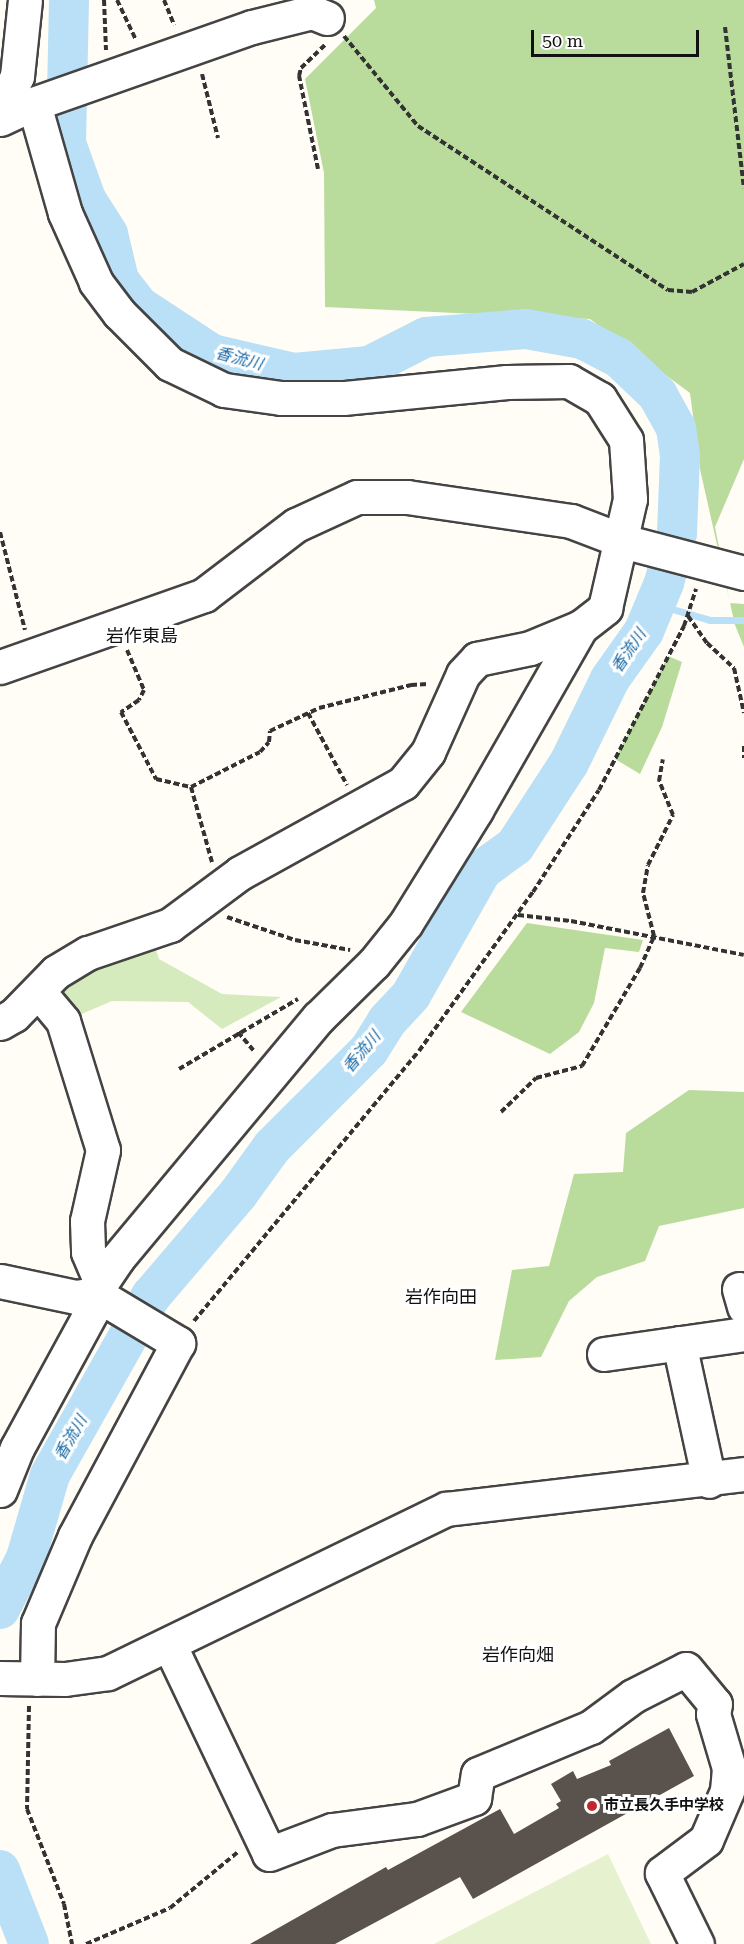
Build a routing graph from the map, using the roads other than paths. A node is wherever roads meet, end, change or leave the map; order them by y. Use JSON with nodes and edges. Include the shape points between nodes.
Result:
{"nodes":[{"id":1,"x":25,"y":0,"type":"edge"},
{"id":2,"x":334,"y":24,"type":"road end"},
{"id":3,"x":22,"y":106,"type":"edge"},
{"id":4,"x":0,"y":119,"type":"edge"},
{"id":5,"x":622,"y":540,"type":"junction"},
{"id":6,"x":744,"y":573,"type":"edge"},
{"id":7,"x":581,"y":627,"type":"junction"},
{"id":8,"x":0,"y":667,"type":"edge"},
{"id":9,"x":38,"y":991,"type":"junction"},
{"id":10,"x":0,"y":1023,"type":"edge"},
{"id":11,"x":0,"y":1281,"type":"edge"},
{"id":12,"x":99,"y":1288,"type":"junction"},
{"id":13,"x":744,"y":1334,"type":"edge"},
{"id":14,"x":679,"y":1343,"type":"junction"},
{"id":15,"x":604,"y":1354,"type":"dead end"},
{"id":16,"x":744,"y":1474,"type":"edge"},
{"id":17,"x":709,"y":1480,"type":"junction"},
{"id":18,"x":0,"y":1490,"type":"edge"},
{"id":19,"x":170,"y":1646,"type":"junction"},
{"id":20,"x":0,"y":1678,"type":"edge"},
{"id":21,"x":37,"y":1679,"type":"junction"},
{"id":22,"x":697,"y":1944,"type":"edge"}],
"edges":[{"from":1,"to":3,"type":"street","via":[[17,76]]},
{"from":2,"to":3,"type":"street","via":[[312,12]]},
{"from":3,"to":4,"type":"street"},
{"from":3,"to":5,"type":"street","via":[[37,115],[65,213],[96,282],[119,313],[170,364],[224,390],[281,398],[343,398],[507,382],[569,381],[600,399],[626,440],[630,498]]},
{"from":5,"to":6,"type":"street"},
{"from":5,"to":7,"type":"street","via":[[605,608]]},
{"from":5,"to":8,"type":"street","via":[[571,521],[407,497],[357,497],[296,525],[204,595]]},
{"from":7,"to":9,"type":"street","via":[[530,648],[477,659],[462,674],[428,752],[403,783],[240,873],[170,925],[87,953],[56,972]]},
{"from":7,"to":12,"type":"street","via":[[476,810],[383,951],[157,1207]]},
{"from":9,"to":10,"type":"street"},
{"from":9,"to":12,"type":"street","via":[[63,1021],[103,1150],[87,1221],[88,1252]]},
{"from":11,"to":12,"type":"street","via":[[76,1297]]},
{"from":12,"to":18,"type":"street","via":[[91,1312],[17,1448]]},
{"from":12,"to":21,"type":"street","via":[[178,1343],[75,1536],[38,1623]]},
{"from":13,"to":14,"type":"street"},
{"from":14,"to":15,"type":"street"},
{"from":14,"to":17,"type":"street"},
{"from":16,"to":17,"type":"street"},
{"from":17,"to":19,"type":"street","via":[[446,1509]]},
{"from":19,"to":21,"type":"street","via":[[108,1673]]},
{"from":19,"to":22,"type":"street","via":[[269,1854],[332,1830],[417,1819],[474,1798],[478,1774],[591,1727],[633,1696],[686,1669],[715,1704],[714,1714],[729,1768],[727,1791],[706,1840],[662,1873]]},
{"from":20,"to":21,"type":"street"}]}
